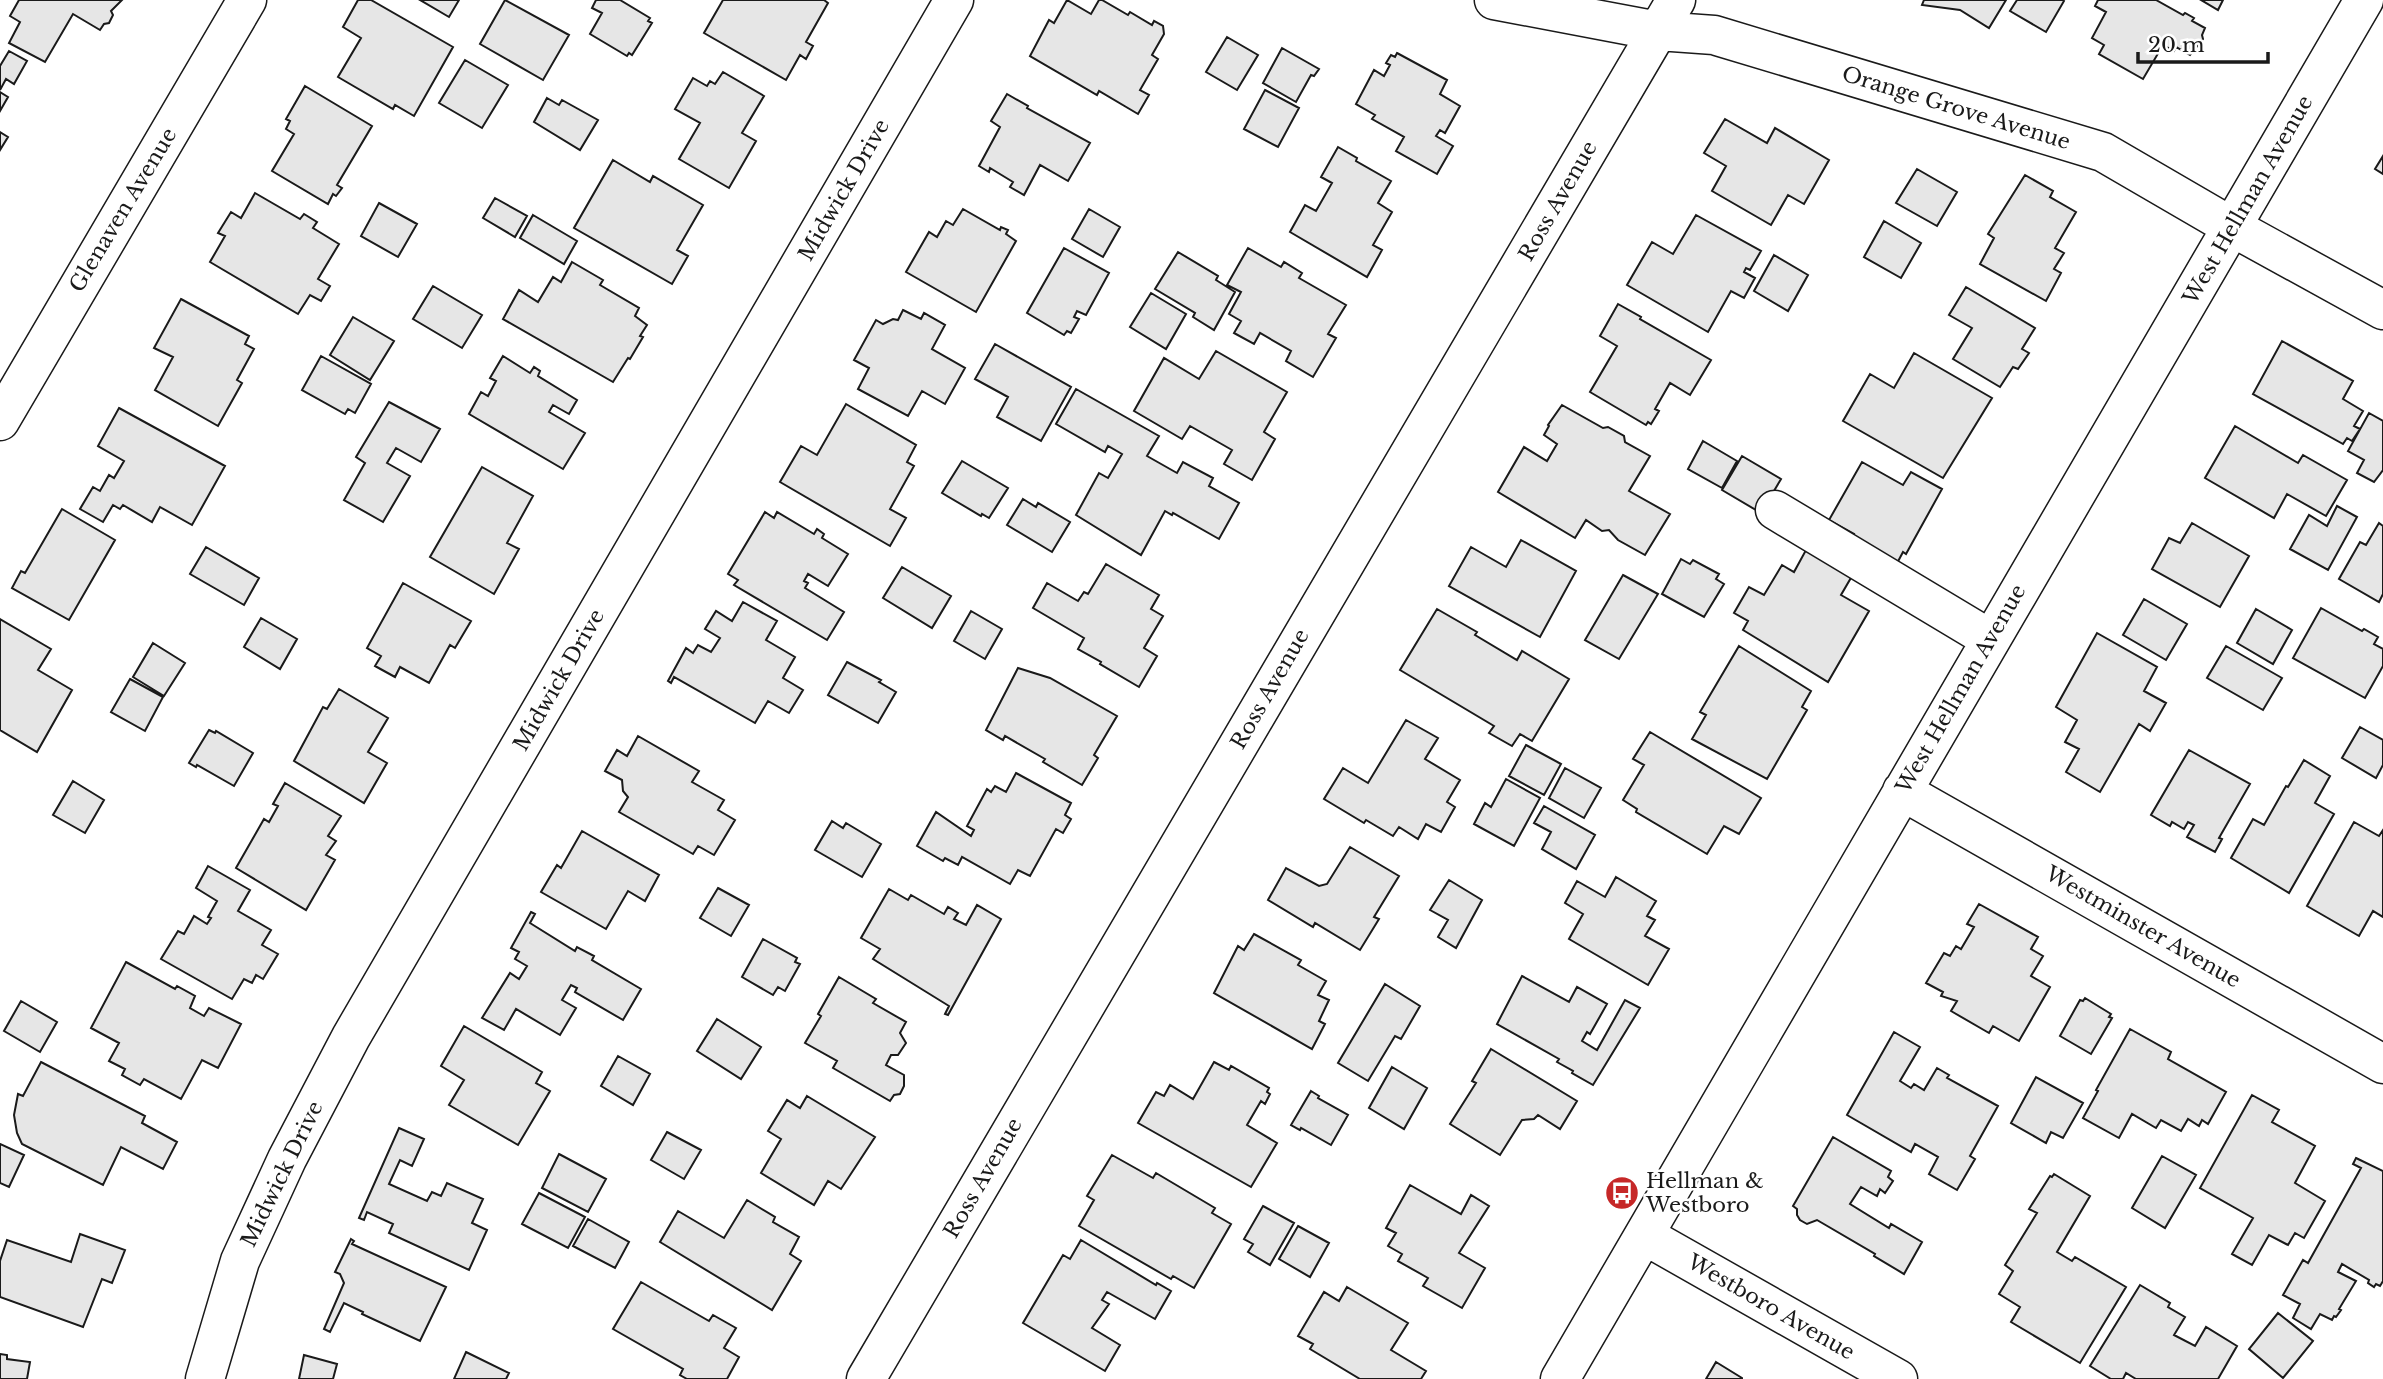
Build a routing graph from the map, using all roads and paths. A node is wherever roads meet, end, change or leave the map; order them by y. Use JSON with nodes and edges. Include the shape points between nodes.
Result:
{"nodes":[{"id":1,"x":247,"y":0,"type":"edge"},
{"id":2,"x":953,"y":0,"type":"edge"},
{"id":3,"x":1494,"y":0,"type":"edge"},
{"id":4,"x":2364,"y":0,"type":"edge"},
{"id":5,"x":1667,"y":16,"type":"edge"},
{"id":6,"x":2232,"y":227,"type":"junction"},
{"id":7,"x":2383,"y":310,"type":"edge"},
{"id":8,"x":0,"y":421,"type":"edge"},
{"id":9,"x":1775,"y":510,"type":"dead end"},
{"id":10,"x":1990,"y":639,"type":"junction"},
{"id":11,"x":1902,"y":791,"type":"junction"},
{"id":12,"x":2383,"y":1064,"type":"edge"},
{"id":13,"x":1644,"y":1235,"type":"junction"},
{"id":14,"x":205,"y":1379,"type":"edge"},
{"id":15,"x":866,"y":1379,"type":"edge"},
{"id":16,"x":1560,"y":1379,"type":"edge"},
{"id":17,"x":1898,"y":1379,"type":"edge"}],
"edges":[{"from":1,"to":8,"type":"street","name":"Glenaven Avenue"},
{"from":2,"to":14,"type":"street","name":"Midwick Drive","via":[[351,1037],[240,1261]]},
{"from":3,"to":5,"type":"street","name":"Orange Grove Avenue"},
{"from":4,"to":6,"type":"street","name":"West Hellman Avenue"},
{"from":5,"to":6,"type":"street","name":"Orange Grove Avenue","via":[[1714,35],[2103,152]]},
{"from":5,"to":15,"type":"street","name":"Ross Avenue"},
{"from":6,"to":7,"type":"street","name":"Orange Grove Avenue"},
{"from":6,"to":10,"type":"street","name":"West Hellman Avenue"},
{"from":9,"to":10,"type":"street"},
{"from":10,"to":11,"type":"street","name":"West Hellman Avenue"},
{"from":11,"to":12,"type":"street","name":"Westminster Avenue"},
{"from":11,"to":13,"type":"street","name":"West Hellman Avenue"},
{"from":13,"to":16,"type":"street","name":"West Hellman Avenue"},
{"from":13,"to":17,"type":"street","name":"Westboro Avenue"}]}
